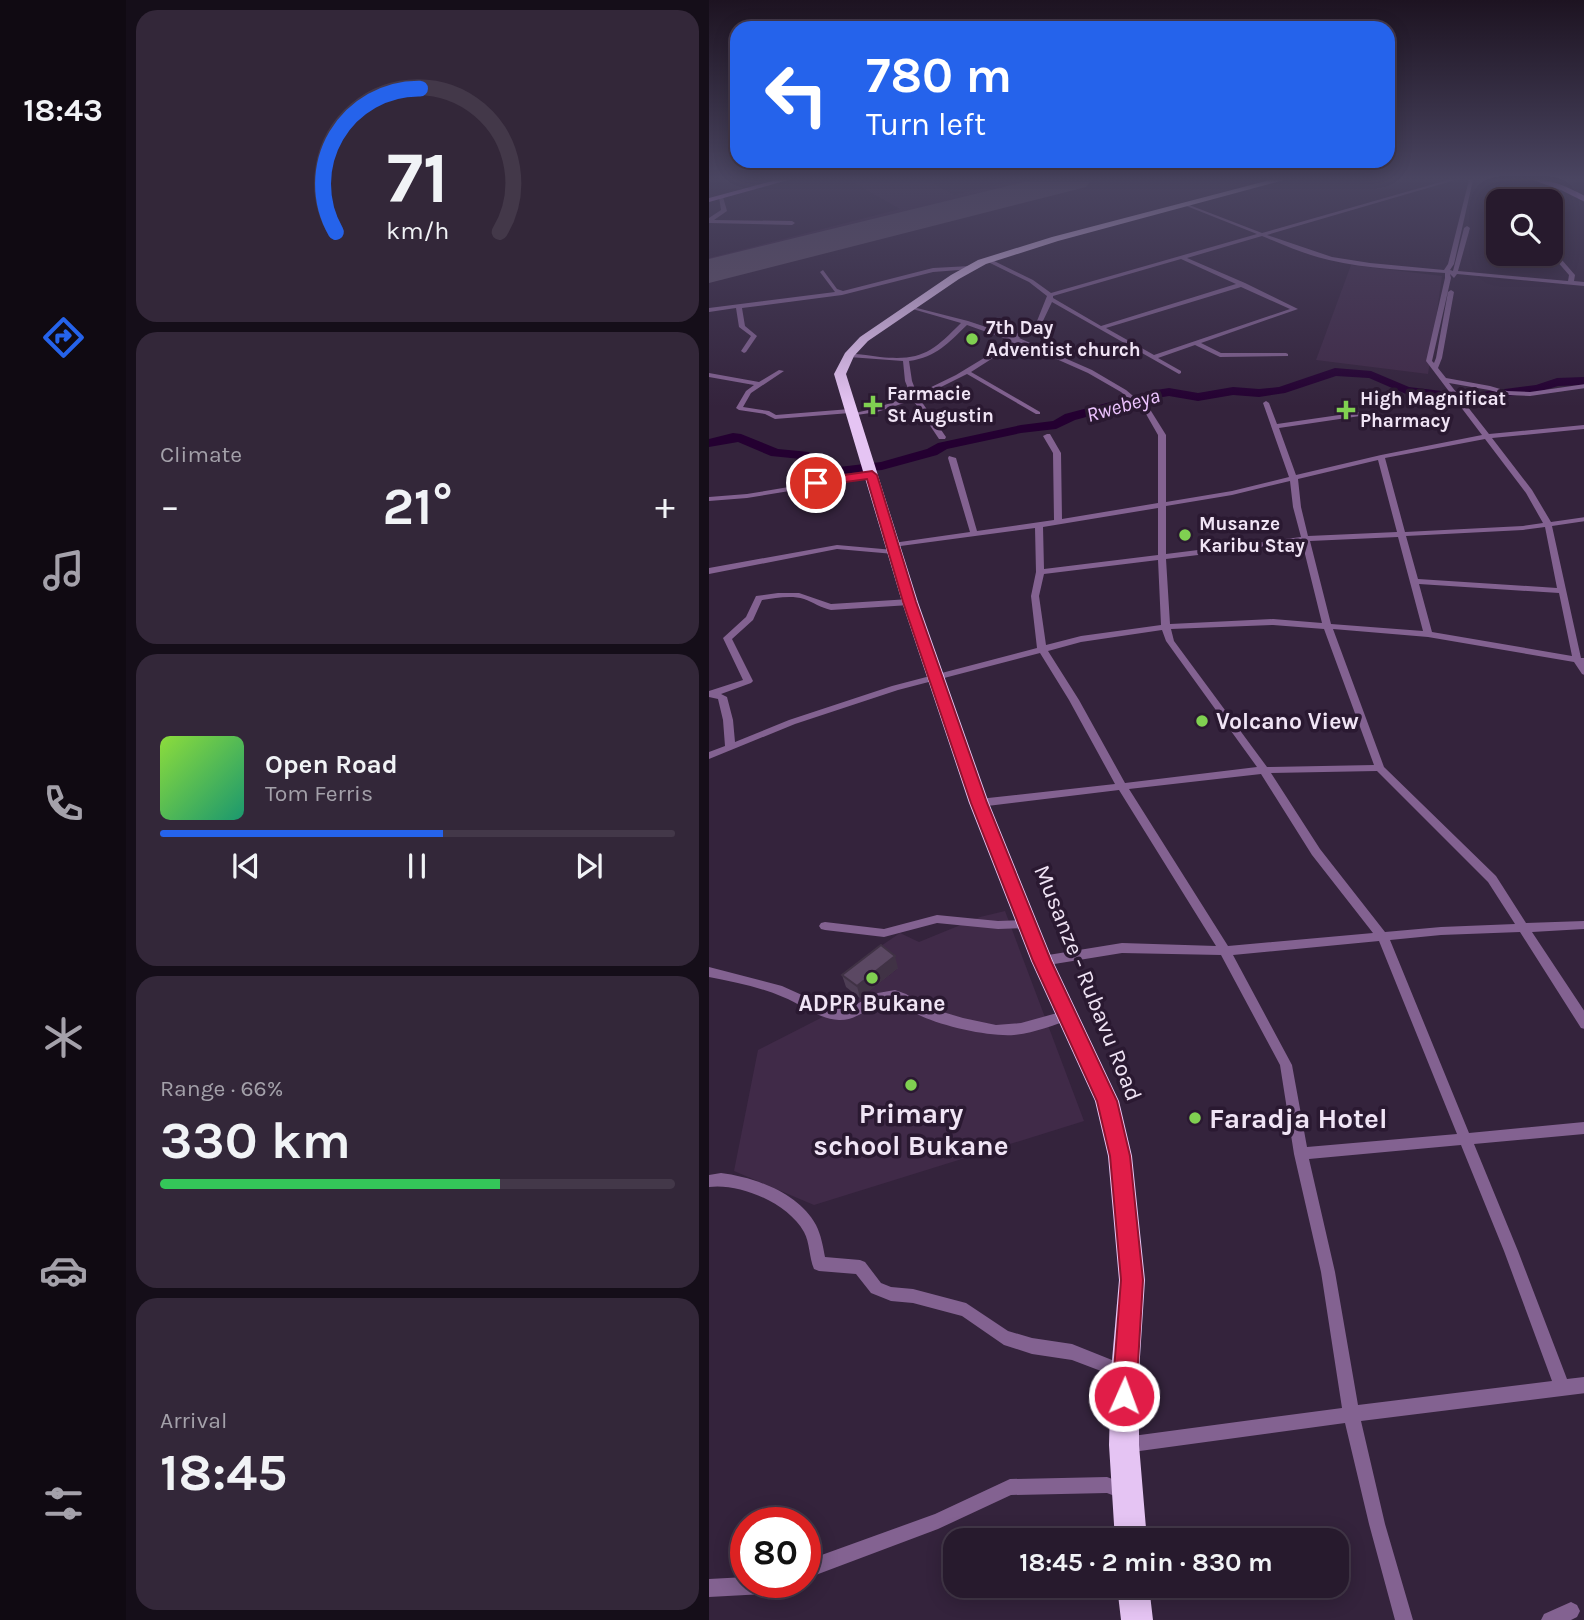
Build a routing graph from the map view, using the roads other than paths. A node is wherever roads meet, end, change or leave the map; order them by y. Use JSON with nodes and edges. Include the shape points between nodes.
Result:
{"nodes":[{"id":1,"x":1004,"y":256,"type":"edge"},
{"id":2,"x":1191,"y":256,"type":"edge"},
{"id":3,"x":1320,"y":256,"type":"edge"},
{"id":4,"x":1455,"y":256,"type":"edge"},
{"id":5,"x":1456,"y":256,"type":"edge"},
{"id":6,"x":1183,"y":258,"type":"junction"},
{"id":7,"x":988,"y":260,"type":"junction"},
{"id":8,"x":1563,"y":265,"type":"edge"},
{"id":9,"x":970,"y":268,"type":"junction"},
{"id":10,"x":823,"y":272,"type":"dead end"},
{"id":11,"x":1451,"y":272,"type":"junction"},
{"id":12,"x":1571,"y":283,"type":"junction"},
{"id":13,"x":1243,"y":284,"type":"junction"},
{"id":14,"x":1584,"y":284,"type":"edge"},
{"id":15,"x":842,"y":293,"type":"junction"},
{"id":16,"x":1050,"y":297,"type":"junction"},
{"id":17,"x":739,"y":307,"type":"junction"},
{"id":18,"x":911,"y":307,"type":"junction"},
{"id":19,"x":709,"y":310,"type":"edge"},
{"id":20,"x":966,"y":322,"type":"junction"},
{"id":21,"x":1103,"y":327,"type":"junction"},
{"id":22,"x":1015,"y":340,"type":"junction"},
{"id":23,"x":1196,"y":343,"type":"junction"},
{"id":24,"x":744,"y":351,"type":"dead end"},
{"id":25,"x":849,"y":355,"type":"junction"},
{"id":26,"x":1286,"y":355,"type":"dead end"},
{"id":27,"x":1154,"y":356,"type":"junction"},
{"id":28,"x":906,"y":359,"type":"junction"},
{"id":29,"x":781,"y":371,"type":"dead end"},
{"id":30,"x":1179,"y":372,"type":"dead end"},
{"id":31,"x":969,"y":373,"type":"junction"},
{"id":32,"x":709,"y":375,"type":"edge"},
{"id":33,"x":1444,"y":380,"type":"junction"},
{"id":34,"x":759,"y":384,"type":"junction"},
{"id":35,"x":1584,"y":386,"type":"edge"},
{"id":36,"x":914,"y":396,"type":"junction"},
{"id":37,"x":1266,"y":403,"type":"dead end"},
{"id":38,"x":851,"y":413,"type":"junction"},
{"id":39,"x":1037,"y":413,"type":"dead end"},
{"id":40,"x":1360,"y":414,"type":"dead end"},
{"id":41,"x":1274,"y":426,"type":"junction"},
{"id":42,"x":1584,"y":427,"type":"edge"},
{"id":43,"x":1047,"y":436,"type":"dead end"},
{"id":44,"x":942,"y":437,"type":"dead end"},
{"id":45,"x":1485,"y":437,"type":"junction"},
{"id":46,"x":1381,"y":457,"type":"junction"},
{"id":47,"x":952,"y":458,"type":"dead end"},
{"id":48,"x":869,"y":467,"type":"junction"},
{"id":49,"x":1293,"y":479,"type":"junction"},
{"id":50,"x":709,"y":499,"type":"edge"},
{"id":51,"x":1162,"y":505,"type":"junction"},
{"id":52,"x":1584,"y":519,"type":"edge"},
{"id":53,"x":1058,"y":522,"type":"junction"},
{"id":54,"x":1548,"y":524,"type":"junction"},
{"id":55,"x":1039,"y":525,"type":"junction"},
{"id":56,"x":974,"y":533,"type":"junction"},
{"id":57,"x":1402,"y":534,"type":"junction"},
{"id":58,"x":1305,"y":539,"type":"junction"},
{"id":59,"x":893,"y":548,"type":"junction"},
{"id":60,"x":1162,"y":557,"type":"junction"},
{"id":61,"x":709,"y":571,"type":"edge"},
{"id":62,"x":1040,"y":572,"type":"junction"},
{"id":63,"x":1414,"y":581,"type":"junction"},
{"id":64,"x":1561,"y":590,"type":"junction"},
{"id":65,"x":910,"y":602,"type":"junction"},
{"id":66,"x":1327,"y":626,"type":"junction"},
{"id":67,"x":1166,"y":627,"type":"junction"},
{"id":68,"x":1428,"y":634,"type":"junction"},
{"id":69,"x":1042,"y":649,"type":"junction"},
{"id":70,"x":1581,"y":661,"type":"edge"},
{"id":71,"x":1584,"y":672,"type":"edge"},
{"id":72,"x":936,"y":678,"type":"junction"},
{"id":73,"x":711,"y":694,"type":"edge"},
{"id":74,"x":730,"y":746,"type":"junction"},
{"id":75,"x":709,"y":755,"type":"edge"},
{"id":76,"x":1380,"y":768,"type":"junction"},
{"id":77,"x":1264,"y":770,"type":"junction"},
{"id":78,"x":1122,"y":788,"type":"junction"},
{"id":79,"x":979,"y":803,"type":"junction"},
{"id":80,"x":1028,"y":924,"type":"junction"},
{"id":81,"x":1584,"y":925,"type":"edge"},
{"id":82,"x":825,"y":926,"type":"dead end"},
{"id":83,"x":1520,"y":927,"type":"junction"},
{"id":84,"x":1383,"y":937,"type":"junction"},
{"id":85,"x":1225,"y":951,"type":"junction"},
{"id":86,"x":1042,"y":961,"type":"junction"},
{"id":87,"x":709,"y":972,"type":"edge"},
{"id":88,"x":1068,"y":1015,"type":"junction"},
{"id":89,"x":1584,"y":1024,"type":"edge"},
{"id":90,"x":1584,"y":1128,"type":"edge"},
{"id":91,"x":1463,"y":1138,"type":"junction"},
{"id":92,"x":1301,"y":1154,"type":"junction"},
{"id":93,"x":709,"y":1181,"type":"edge"},
{"id":94,"x":1125,"y":1372,"type":"junction"},
{"id":95,"x":1584,"y":1385,"type":"edge"},
{"id":96,"x":1562,"y":1388,"type":"junction"},
{"id":97,"x":1351,"y":1414,"type":"junction"},
{"id":98,"x":1124,"y":1445,"type":"junction"},
{"id":99,"x":1129,"y":1493,"type":"junction"},
{"id":100,"x":1130,"y":1528,"type":"edge"},
{"id":101,"x":821,"y":1564,"type":"edge"},
{"id":102,"x":730,"y":1587,"type":"edge"},
{"id":103,"x":709,"y":1588,"type":"edge"},
{"id":104,"x":1134,"y":1598,"type":"edge"},
{"id":105,"x":1571,"y":1611,"type":"dead end"},
{"id":106,"x":1137,"y":1620,"type":"edge"},
{"id":107,"x":1404,"y":1620,"type":"edge"},
{"id":108,"x":1550,"y":1620,"type":"edge"}],
"edges":[{"from":1,"to":7,"type":"highway"},
{"from":2,"to":6,"type":"street"},
{"from":3,"to":11,"type":"street"},
{"from":4,"to":11,"type":"street"},
{"from":5,"to":11,"type":"street"},
{"from":6,"to":13,"type":"street"},
{"from":6,"to":16,"type":"street"},
{"from":7,"to":9,"type":"highway"},
{"from":7,"to":16,"type":"street","via":[[1031,281]]},
{"from":8,"to":12,"type":"street","via":[[1572,275]]},
{"from":9,"to":15,"type":"street","via":[[933,270]]},
{"from":9,"to":18,"type":"highway"},
{"from":10,"to":15,"type":"street"},
{"from":11,"to":12,"type":"street"},
{"from":11,"to":33,"type":"street","via":[[1429,358]]},
{"from":12,"to":14,"type":"street"},
{"from":13,"to":21,"type":"street"},
{"from":13,"to":23,"type":"street","via":[[1293,306],[1295,311]]},
{"from":15,"to":17,"type":"street"},
{"from":16,"to":21,"type":"street"},
{"from":16,"to":22,"type":"street","via":[[1040,322]]},
{"from":17,"to":19,"type":"street"},
{"from":17,"to":24,"type":"street","via":[[742,327],[754,336]]},
{"from":18,"to":20,"type":"street"},
{"from":18,"to":25,"type":"highway"},
{"from":20,"to":22,"type":"street"},
{"from":20,"to":28,"type":"street","via":[[932,353]]},
{"from":21,"to":27,"type":"street"},
{"from":22,"to":31,"type":"street"},
{"from":22,"to":51,"type":"street","via":[[1080,366],[1147,408],[1162,435]]},
{"from":23,"to":26,"type":"street","via":[[1219,355]]},
{"from":23,"to":27,"type":"street"},
{"from":25,"to":28,"type":"street"},
{"from":25,"to":38,"type":"highway","name":"Musanze - Rubavu Road","via":[[840,374]]},
{"from":27,"to":30,"type":"street"},
{"from":28,"to":36,"type":"street","via":[[906,377]]},
{"from":29,"to":34,"type":"street"},
{"from":31,"to":36,"type":"street"},
{"from":31,"to":39,"type":"street"},
{"from":32,"to":34,"type":"street"},
{"from":33,"to":35,"type":"street","via":[[1530,394]]},
{"from":33,"to":45,"type":"street"},
{"from":34,"to":38,"type":"street","via":[[739,408],[775,417]]},
{"from":36,"to":38,"type":"street","via":[[892,406]]},
{"from":36,"to":44,"type":"street"},
{"from":37,"to":41,"type":"street"},
{"from":38,"to":48,"type":"highway","name":"Musanze - Rubavu Road"},
{"from":40,"to":41,"type":"street"},
{"from":41,"to":49,"type":"street"},
{"from":42,"to":45,"type":"street"},
{"from":43,"to":53,"type":"street","via":[[1057,453]]},
{"from":45,"to":46,"type":"street"},
{"from":45,"to":54,"type":"street"},
{"from":46,"to":49,"type":"street"},
{"from":46,"to":57,"type":"street"},
{"from":47,"to":56,"type":"street"},
{"from":48,"to":50,"type":"street","via":[[747,496]]},
{"from":48,"to":59,"type":"highway","name":"Musanze - Rubavu Road"},
{"from":49,"to":51,"type":"street"},
{"from":49,"to":58,"type":"street"},
{"from":51,"to":53,"type":"street"},
{"from":51,"to":60,"type":"street"},
{"from":52,"to":54,"type":"street"},
{"from":53,"to":55,"type":"street"},
{"from":54,"to":57,"type":"street"},
{"from":54,"to":64,"type":"street"},
{"from":55,"to":56,"type":"street"},
{"from":55,"to":62,"type":"street"},
{"from":56,"to":59,"type":"street"},
{"from":57,"to":58,"type":"street"},
{"from":57,"to":63,"type":"street"},
{"from":58,"to":60,"type":"street"},
{"from":58,"to":66,"type":"street"},
{"from":59,"to":61,"type":"street","via":[[837,547]]},
{"from":59,"to":65,"type":"highway","name":"Musanze - Rubavu Road"},
{"from":60,"to":62,"type":"street"},
{"from":60,"to":67,"type":"street"},
{"from":62,"to":69,"type":"street","via":[[1035,596]]},
{"from":63,"to":64,"type":"street"},
{"from":63,"to":68,"type":"street"},
{"from":64,"to":70,"type":"street"},
{"from":65,"to":72,"type":"highway","name":"Musanze - Rubavu Road"},
{"from":65,"to":73,"type":"street","via":[[831,607],[804,597],[759,598],[750,618],[727,638],[748,681]]},
{"from":66,"to":67,"type":"street","via":[[1273,622]]},
{"from":66,"to":68,"type":"street"},
{"from":66,"to":76,"type":"street"},
{"from":67,"to":69,"type":"street"},
{"from":67,"to":77,"type":"street","via":[[1170,641]]},
{"from":68,"to":70,"type":"street"},
{"from":69,"to":72,"type":"street"},
{"from":69,"to":78,"type":"street"},
{"from":70,"to":71,"type":"street"},
{"from":72,"to":74,"type":"street","via":[[859,699]]},
{"from":72,"to":79,"type":"highway","name":"Musanze - Rubavu Road"},
{"from":73,"to":74,"type":"street","via":[[722,697]]},
{"from":74,"to":75,"type":"street"},
{"from":76,"to":77,"type":"street"},
{"from":76,"to":83,"type":"street","via":[[1492,879]]},
{"from":77,"to":78,"type":"street"},
{"from":77,"to":84,"type":"street","via":[[1316,852]]},
{"from":78,"to":79,"type":"street"},
{"from":78,"to":85,"type":"street"},
{"from":79,"to":80,"type":"highway","name":"Musanze - Rubavu Road"},
{"from":80,"to":82,"type":"street","via":[[937,919],[884,933]]},
{"from":80,"to":86,"type":"highway","name":"Musanze - Rubavu Road"},
{"from":81,"to":83,"type":"street"},
{"from":83,"to":84,"type":"street"},
{"from":83,"to":89,"type":"street"},
{"from":84,"to":85,"type":"street"},
{"from":84,"to":91,"type":"street"},
{"from":85,"to":86,"type":"street","via":[[1122,948]]},
{"from":85,"to":92,"type":"street","via":[[1286,1065]]},
{"from":86,"to":88,"type":"highway","name":"Musanze - Rubavu Road"},
{"from":87,"to":88,"type":"street","via":[[755,982],[818,1011],[844,1015],[888,994],[942,1018],[992,1029],[1037,1025]]},
{"from":88,"to":94,"type":"highway","name":"Musanze - Rubavu Road","via":[[1107,1101],[1120,1156],[1132,1280]]},
{"from":90,"to":91,"type":"street"},
{"from":91,"to":92,"type":"street"},
{"from":91,"to":96,"type":"street"},
{"from":92,"to":97,"type":"street","via":[[1328,1272]]},
{"from":93,"to":94,"type":"street","via":[[741,1181],[797,1213],[810,1228],[819,1264],[860,1267],[876,1288],[891,1294],[966,1310],[1004,1336],[1072,1352]]},
{"from":94,"to":98,"type":"highway","name":"Musanze - Rubavu Road"},
{"from":95,"to":96,"type":"street"},
{"from":96,"to":97,"type":"street"},
{"from":97,"to":98,"type":"street"},
{"from":97,"to":107,"type":"street"},
{"from":98,"to":99,"type":"highway","name":"Musanze - Rubavu Road"},
{"from":99,"to":100,"type":"highway","name":"Musanze - Rubavu Road"},
{"from":99,"to":101,"type":"street","via":[[1107,1485],[1010,1487],[938,1521]]},
{"from":102,"to":103,"type":"street"},
{"from":104,"to":106,"type":"highway"},
{"from":105,"to":108,"type":"street"}]}
